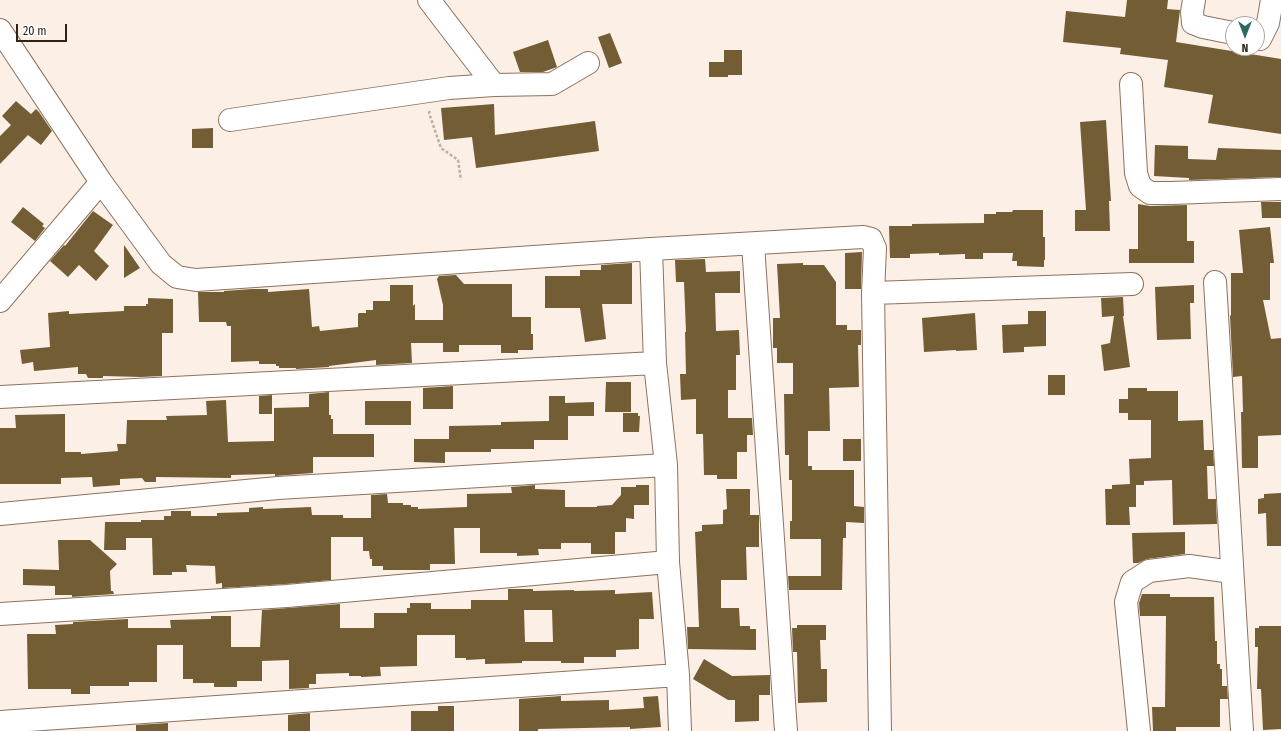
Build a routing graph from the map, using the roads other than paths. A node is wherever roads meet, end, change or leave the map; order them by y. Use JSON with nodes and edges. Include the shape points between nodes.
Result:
{"nodes":[{"id":1,"x":428,"y":0,"type":"edge"},
{"id":2,"x":1194,"y":0,"type":"edge"},
{"id":3,"x":1272,"y":0,"type":"edge"},
{"id":4,"x":1265,"y":29,"type":"edge"},
{"id":5,"x":0,"y":30,"type":"edge"},
{"id":6,"x":1225,"y":31,"type":"edge"},
{"id":7,"x":588,"y":63,"type":"dead end"},
{"id":8,"x":1131,"y":84,"type":"dead end"},
{"id":9,"x":494,"y":85,"type":"junction"},
{"id":10,"x":230,"y":120,"type":"dead end"},
{"id":11,"x":101,"y":182,"type":"junction"},
{"id":12,"x":1281,"y":189,"type":"edge"},
{"id":13,"x":753,"y":244,"type":"junction"},
{"id":14,"x":651,"y":250,"type":"junction"},
{"id":15,"x":1215,"y":282,"type":"dead end"},
{"id":16,"x":1132,"y":284,"type":"dead end"},
{"id":17,"x":873,"y":293,"type":"junction"},
{"id":18,"x":0,"y":301,"type":"edge"},
{"id":19,"x":656,"y":363,"type":"junction"},
{"id":20,"x":0,"y":397,"type":"edge"},
{"id":21,"x":666,"y":465,"type":"junction"},
{"id":22,"x":0,"y":514,"type":"edge"},
{"id":23,"x":668,"y":562,"type":"junction"},
{"id":24,"x":1232,"y":572,"type":"junction"},
{"id":25,"x":0,"y":614,"type":"edge"},
{"id":26,"x":678,"y":675,"type":"junction"},
{"id":27,"x":0,"y":722,"type":"edge"},
{"id":28,"x":680,"y":731,"type":"edge"},
{"id":29,"x":786,"y":731,"type":"edge"},
{"id":30,"x":880,"y":731,"type":"edge"},
{"id":31,"x":1139,"y":731,"type":"edge"},
{"id":32,"x":1242,"y":731,"type":"edge"}],
"edges":[{"from":1,"to":9,"type":"street"},
{"from":2,"to":6,"type":"street","via":[[1193,23]]},
{"from":3,"to":4,"type":"street"},
{"from":5,"to":11,"type":"street"},
{"from":7,"to":9,"type":"street","via":[[552,84]]},
{"from":8,"to":12,"type":"street","via":[[1136,173],[1140,186],[1150,193]]},
{"from":9,"to":10,"type":"street","via":[[449,88]]},
{"from":11,"to":14,"type":"street","via":[[161,264],[177,277],[196,280]]},
{"from":11,"to":18,"type":"street"},
{"from":13,"to":14,"type":"street"},
{"from":13,"to":17,"type":"street","via":[[863,237],[871,239],[875,248]]},
{"from":13,"to":29,"type":"street"},
{"from":14,"to":19,"type":"street"},
{"from":15,"to":24,"type":"street"},
{"from":16,"to":17,"type":"street"},
{"from":17,"to":30,"type":"street"},
{"from":19,"to":20,"type":"street"},
{"from":19,"to":21,"type":"street"},
{"from":21,"to":22,"type":"street","via":[[278,488]]},
{"from":21,"to":23,"type":"street"},
{"from":23,"to":25,"type":"street","via":[[287,596]]},
{"from":23,"to":26,"type":"street"},
{"from":24,"to":31,"type":"street","via":[[1189,566],[1149,571],[1132,582],[1126,602]]},
{"from":24,"to":32,"type":"street"},
{"from":26,"to":27,"type":"street"},
{"from":26,"to":28,"type":"street"}]}
